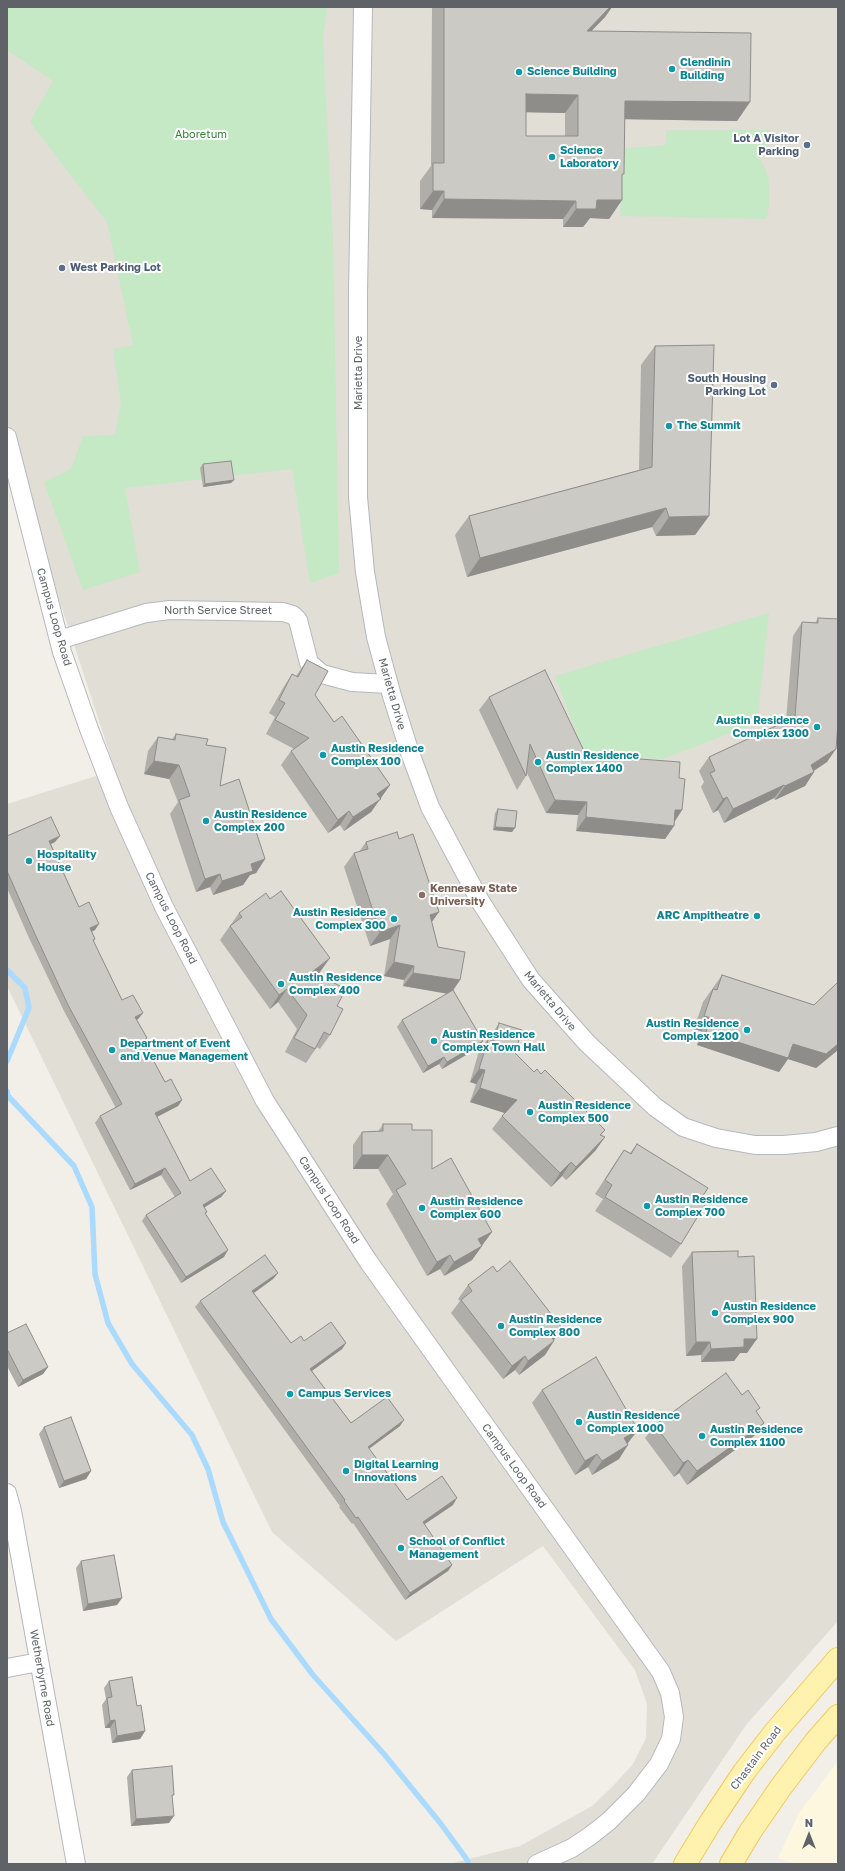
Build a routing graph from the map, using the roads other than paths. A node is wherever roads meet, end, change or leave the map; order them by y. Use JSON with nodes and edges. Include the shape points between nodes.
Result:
{"nodes":[{"id":1,"x":363,"y":7,"type":"edge"},
{"id":2,"x":7,"y":437,"type":"edge"},
{"id":3,"x":59,"y":640,"type":"junction"},
{"id":4,"x":388,"y":684,"type":"junction"},
{"id":5,"x":838,"y":1136,"type":"edge"},
{"id":6,"x":7,"y":1493,"type":"edge"},
{"id":7,"x":838,"y":1659,"type":"edge"},
{"id":8,"x":39,"y":1662,"type":"junction"},
{"id":9,"x":7,"y":1668,"type":"edge"},
{"id":10,"x":838,"y":1716,"type":"edge"},
{"id":11,"x":76,"y":1864,"type":"edge"},
{"id":12,"x":537,"y":1864,"type":"edge"},
{"id":13,"x":685,"y":1864,"type":"edge"},
{"id":14,"x":731,"y":1864,"type":"edge"}],
"edges":[{"from":1,"to":4,"type":"street","name":"Marietta Drive","via":[[358,292],[358,497],[365,572],[376,637]]},
{"from":2,"to":3,"type":"street","name":"Campus Loop Road"},
{"from":3,"to":4,"type":"street","name":"North Service Street","via":[[146,613],[170,610],[283,612],[298,620],[309,663],[322,674],[341,680]]},
{"from":3,"to":12,"type":"street","name":"Campus Loop Road","via":[[127,829],[265,1101],[368,1261],[661,1672],[670,1693],[674,1717],[670,1739],[659,1764],[636,1794],[590,1836],[572,1848]]},
{"from":4,"to":5,"type":"street","name":"Marietta Drive","via":[[430,807],[480,901],[531,980],[587,1043],[655,1108],[682,1127],[716,1138],[755,1145],[816,1142]]},
{"from":6,"to":8,"type":"street","name":"Wetherbyrne Road"},
{"from":7,"to":13,"type":"main road","name":"Chastain Road","via":[[774,1732],[744,1772]]},
{"from":8,"to":9,"type":"street"},
{"from":8,"to":11,"type":"street","name":"Wetherbyrne Road"},
{"from":10,"to":14,"type":"main road","via":[[781,1787]]}]}
